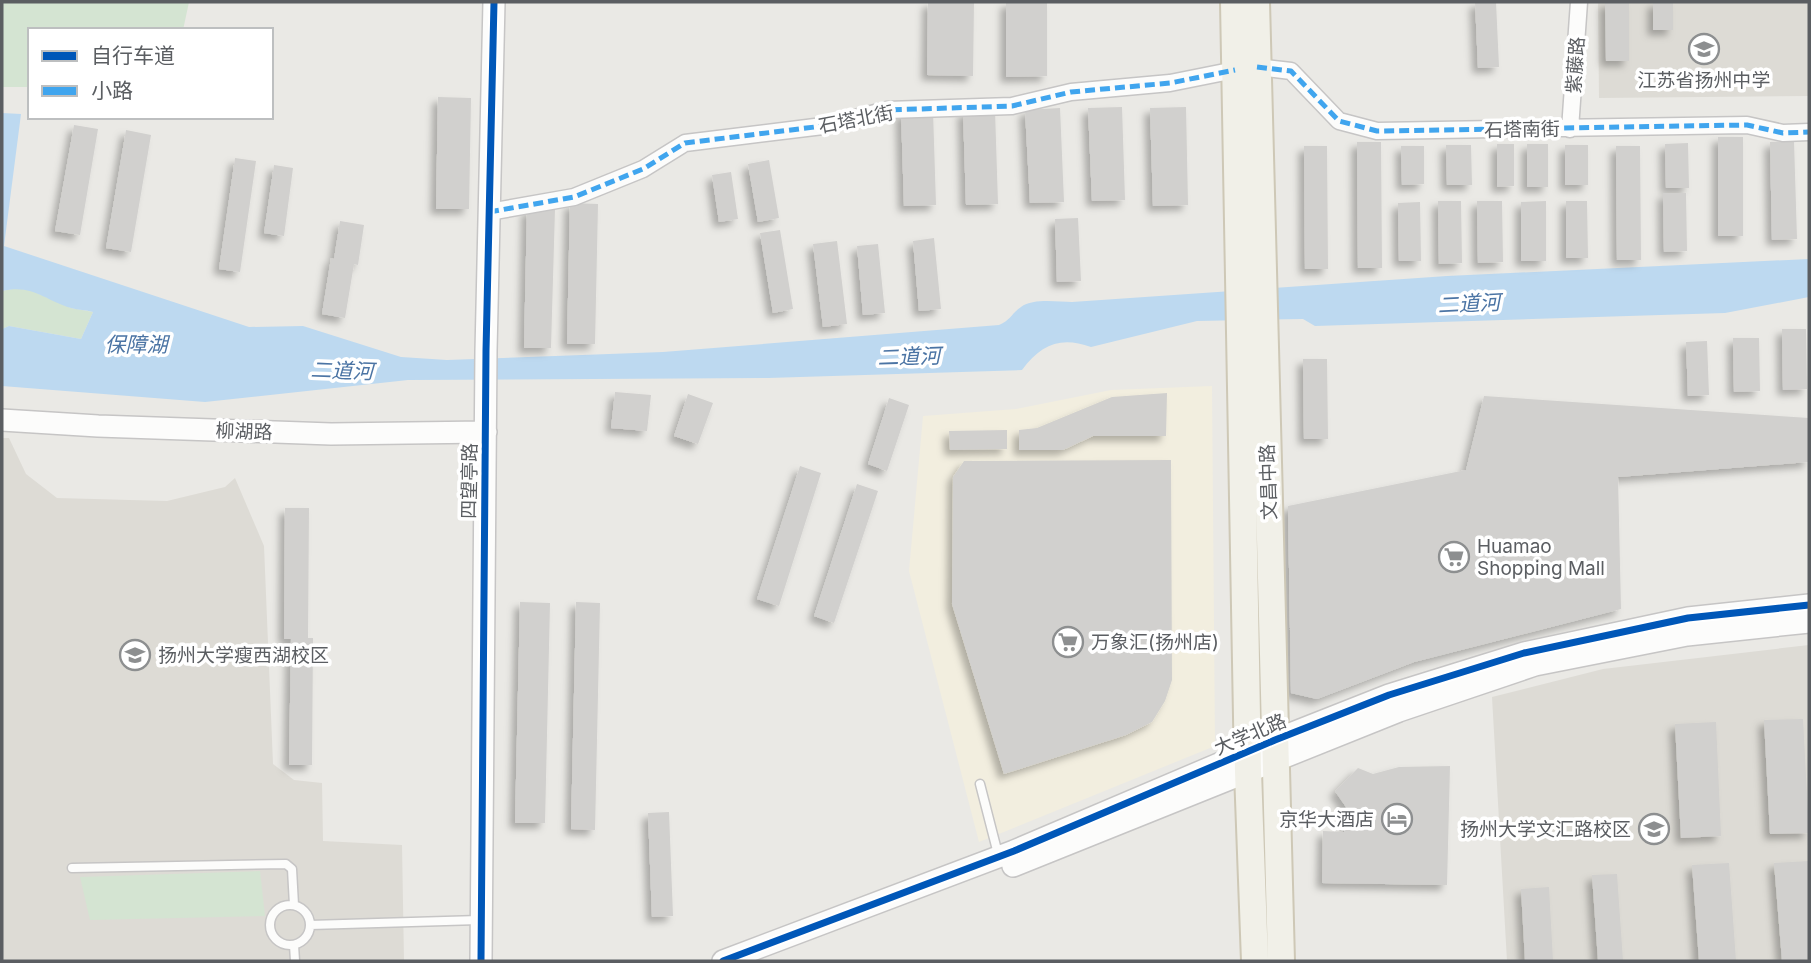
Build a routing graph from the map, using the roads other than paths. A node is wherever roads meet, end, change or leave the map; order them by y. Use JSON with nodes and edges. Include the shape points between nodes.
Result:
{"nodes":[{"id":1,"x":494,"y":2,"type":"edge"},
{"id":2,"x":1234,"y":2,"type":"edge"},
{"id":3,"x":1256,"y":2,"type":"edge"},
{"id":4,"x":1579,"y":2,"type":"edge"},
{"id":5,"x":1246,"y":68,"type":"junction"},
{"id":6,"x":1570,"y":129,"type":"junction"},
{"id":7,"x":1809,"y":132,"type":"edge"},
{"id":8,"x":489,"y":212,"type":"junction"},
{"id":9,"x":1251,"y":276,"type":"junction"},
{"id":10,"x":2,"y":420,"type":"edge"},
{"id":11,"x":486,"y":432,"type":"junction"},
{"id":12,"x":1809,"y":605,"type":"edge"},
{"id":13,"x":1809,"y":622,"type":"edge"},
{"id":14,"x":1275,"y":751,"type":"junction"},
{"id":15,"x":1248,"y":762,"type":"junction"},
{"id":16,"x":980,"y":784,"type":"dead end"},
{"id":17,"x":999,"y":857,"type":"junction"},
{"id":18,"x":72,"y":867,"type":"dead end"},
{"id":19,"x":294,"y":905,"type":"junction"},
{"id":20,"x":481,"y":920,"type":"junction"},
{"id":21,"x":310,"y":925,"type":"junction"},
{"id":22,"x":295,"y":945,"type":"junction"},
{"id":23,"x":295,"y":961,"type":"edge"},
{"id":24,"x":481,"y":961,"type":"edge"},
{"id":25,"x":723,"y":961,"type":"edge"},
{"id":26,"x":759,"y":961,"type":"edge"},
{"id":27,"x":1255,"y":961,"type":"edge"},
{"id":28,"x":1281,"y":961,"type":"edge"}],
"edges":[{"from":1,"to":8,"type":"street","name":"四望亭路"},
{"from":2,"to":5,"type":"main road","name":"文昌中路"},
{"from":3,"to":5,"type":"main road","name":"文昌中路"},
{"from":4,"to":6,"type":"street","name":"紫藤路"},
{"from":5,"to":6,"type":"street","name":"石塔南街","via":[[1291,71],[1339,121],[1377,131]]},
{"from":5,"to":8,"type":"street","name":"石塔北街","via":[[1170,83],[1071,92],[1012,106],[887,110],[823,126],[685,143],[643,169],[575,197]]},
{"from":5,"to":9,"type":"main road","name":"文昌中路"},
{"from":6,"to":7,"type":"street","name":"石塔南街","via":[[1747,125],[1783,133]]},
{"from":8,"to":11,"type":"street","name":"四望亭路"},
{"from":9,"to":14,"type":"main road","name":"文昌中路","via":[[1265,347]]},
{"from":9,"to":15,"type":"main road","name":"文昌中路","via":[[1240,332]]},
{"from":10,"to":11,"type":"street","name":"柳湖路","via":[[331,434]]},
{"from":11,"to":20,"type":"street","name":"四望亭路"},
{"from":12,"to":14,"type":"street","name":"大学北路","via":[[1688,618],[1524,653],[1389,695]]},
{"from":13,"to":14,"type":"street","name":"大学北路","via":[[1687,635],[1535,666]]},
{"from":14,"to":15,"type":"street","name":"大学北路"},
{"from":14,"to":28,"type":"main road","name":"文昌中路"},
{"from":15,"to":17,"type":"street","name":"大学北路"},
{"from":15,"to":26,"type":"street","name":"大学北路","via":[[1070,845]]},
{"from":15,"to":27,"type":"main road","name":"文昌中路"},
{"from":16,"to":17,"type":"lane"},
{"from":17,"to":25,"type":"street","name":"大学北路"},
{"from":18,"to":19,"type":"lane","via":[[286,864],[292,869]]},
{"from":19,"to":21,"type":"lane","via":[[308,916]]},
{"from":19,"to":22,"type":"lane","via":[[276,909],[269,925],[277,941]]},
{"from":20,"to":21,"type":"lane"},
{"from":20,"to":24,"type":"street","name":"四望亭路"},
{"from":21,"to":22,"type":"lane","via":[[303,941]]},
{"from":22,"to":23,"type":"lane"}]}
